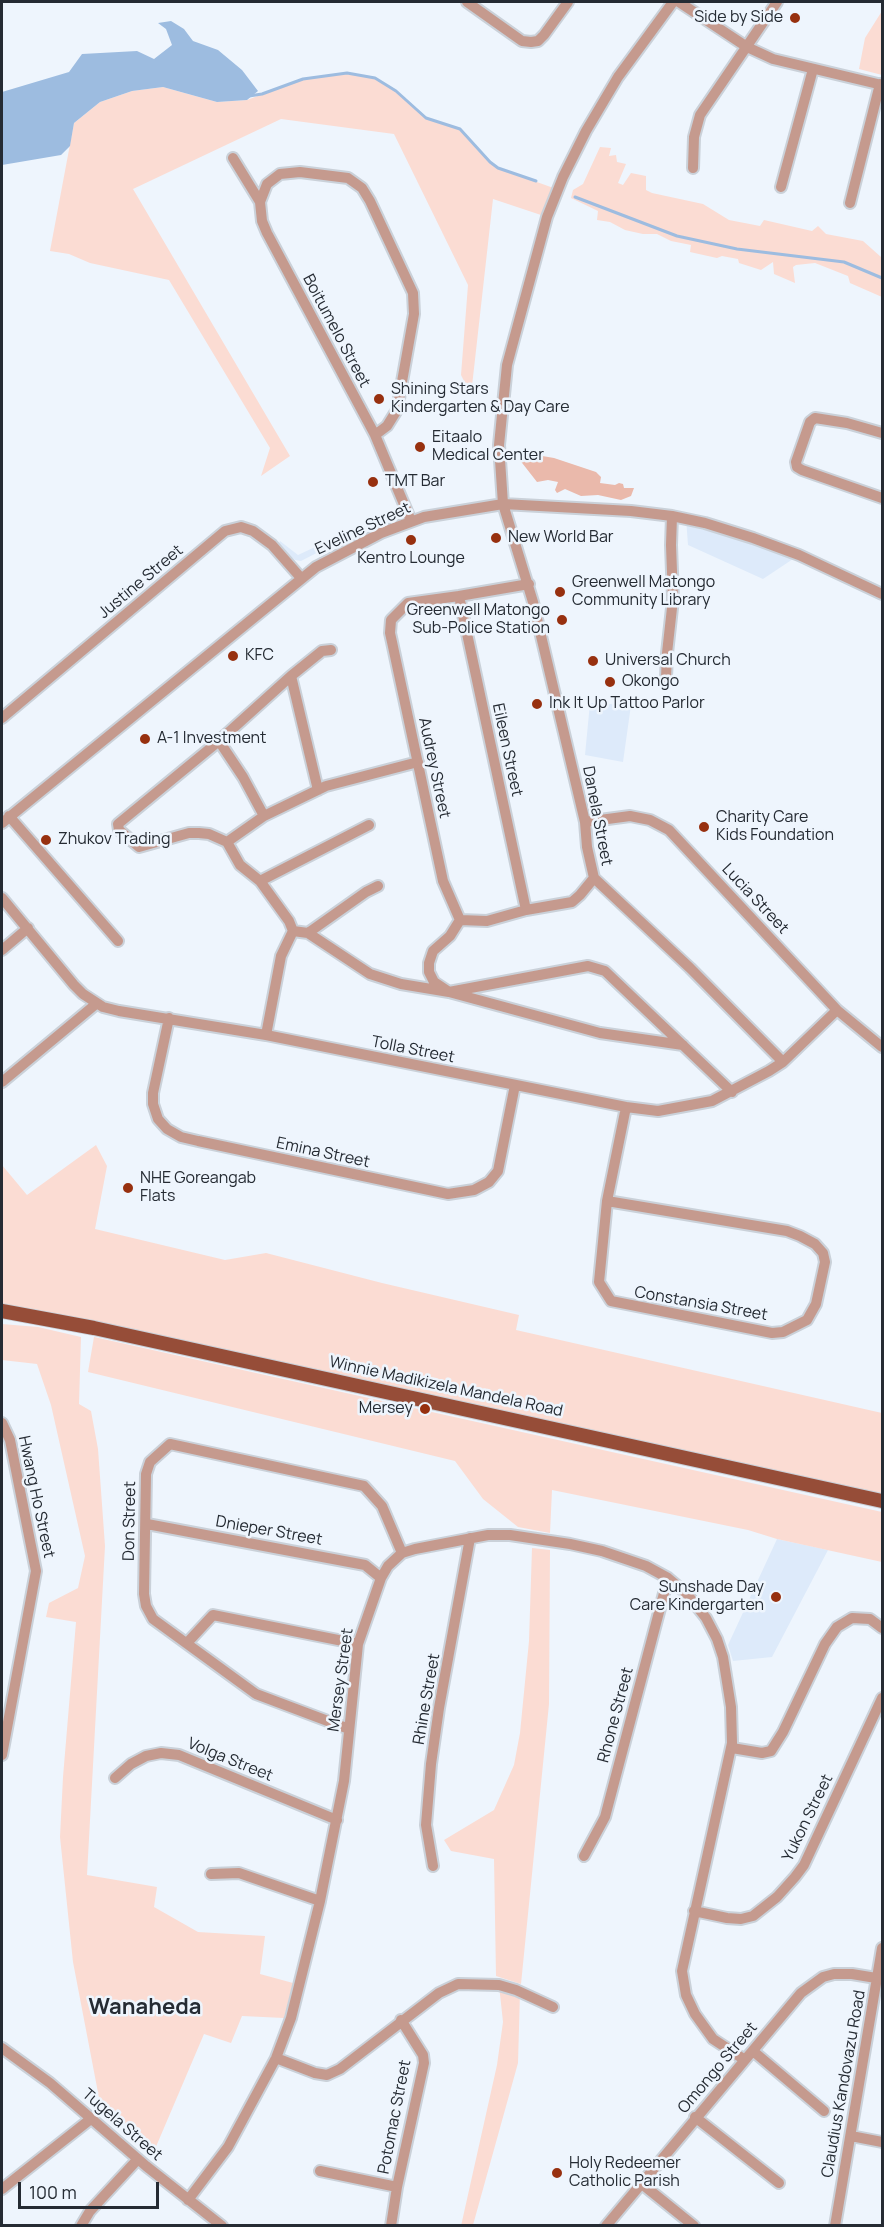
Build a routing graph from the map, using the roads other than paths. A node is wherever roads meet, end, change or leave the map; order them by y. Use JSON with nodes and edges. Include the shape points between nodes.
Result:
{"nodes":[{"id":1,"x":467,"y":2,"type":"edge"},
{"id":2,"x":568,"y":2,"type":"edge"},
{"id":3,"x":673,"y":2,"type":"edge"},
{"id":4,"x":680,"y":2,"type":"edge"},
{"id":5,"x":777,"y":2,"type":"edge"},
{"id":6,"x":747,"y":47,"type":"junction"},
{"id":7,"x":813,"y":69,"type":"junction"},
{"id":8,"x":881,"y":85,"type":"edge"},
{"id":9,"x":233,"y":158,"type":"dead end"},
{"id":10,"x":693,"y":168,"type":"dead end"},
{"id":11,"x":781,"y":187,"type":"dead end"},
{"id":12,"x":260,"y":202,"type":"junction"},
{"id":13,"x":850,"y":203,"type":"dead end"},
{"id":14,"x":882,"y":433,"type":"edge"},
{"id":15,"x":375,"y":435,"type":"junction"},
{"id":16,"x":882,"y":498,"type":"edge"},
{"id":17,"x":503,"y":504,"type":"junction"},
{"id":18,"x":672,"y":516,"type":"junction"},
{"id":19,"x":411,"y":521,"type":"junction"},
{"id":20,"x":301,"y":579,"type":"junction"},
{"id":21,"x":529,"y":584,"type":"junction"},
{"id":22,"x":882,"y":594,"type":"edge"},
{"id":23,"x":459,"y":596,"type":"junction"},
{"id":24,"x":331,"y":650,"type":"dead end"},
{"id":25,"x":291,"y":676,"type":"junction"},
{"id":26,"x":666,"y":678,"type":"dead end"},
{"id":27,"x":2,"y":718,"type":"edge"},
{"id":28,"x":219,"y":741,"type":"junction"},
{"id":29,"x":418,"y":762,"type":"junction"},
{"id":30,"x":318,"y":790,"type":"junction"},
{"id":31,"x":264,"y":816,"type":"junction"},
{"id":32,"x":5,"y":819,"type":"edge"},
{"id":33,"x":585,"y":822,"type":"junction"},
{"id":34,"x":369,"y":825,"type":"dead end"},
{"id":35,"x":227,"y":842,"type":"junction"},
{"id":36,"x":594,"y":878,"type":"junction"},
{"id":37,"x":260,"y":881,"type":"junction"},
{"id":38,"x":378,"y":886,"type":"dead end"},
{"id":39,"x":2,"y":898,"type":"edge"},
{"id":40,"x":526,"y":910,"type":"junction"},
{"id":41,"x":460,"y":920,"type":"junction"},
{"id":42,"x":28,"y":928,"type":"junction"},
{"id":43,"x":293,"y":931,"type":"junction"},
{"id":44,"x":309,"y":933,"type":"junction"},
{"id":45,"x":118,"y":941,"type":"dead end"},
{"id":46,"x":2,"y":950,"type":"edge"},
{"id":47,"x":449,"y":992,"type":"junction"},
{"id":48,"x":96,"y":1004,"type":"junction"},
{"id":49,"x":837,"y":1010,"type":"junction"},
{"id":50,"x":169,"y":1018,"type":"junction"},
{"id":51,"x":266,"y":1035,"type":"junction"},
{"id":52,"x":684,"y":1045,"type":"junction"},
{"id":53,"x":882,"y":1047,"type":"edge"},
{"id":54,"x":783,"y":1062,"type":"junction"},
{"id":55,"x":2,"y":1082,"type":"edge"},
{"id":56,"x":515,"y":1084,"type":"junction"},
{"id":57,"x":732,"y":1092,"type":"junction"},
{"id":58,"x":626,"y":1107,"type":"junction"},
{"id":59,"x":607,"y":1201,"type":"junction"},
{"id":60,"x":2,"y":1311,"type":"edge"},
{"id":61,"x":2,"y":1423,"type":"edge"},
{"id":62,"x":882,"y":1502,"type":"edge"},
{"id":63,"x":147,"y":1524,"type":"junction"},
{"id":64,"x":470,"y":1538,"type":"junction"},
{"id":65,"x":402,"y":1553,"type":"junction"},
{"id":66,"x":381,"y":1578,"type":"junction"},
{"id":67,"x":668,"y":1578,"type":"junction"},
{"id":68,"x":882,"y":1628,"type":"edge"},
{"id":69,"x":187,"y":1644,"type":"junction"},
{"id":70,"x":358,"y":1644,"type":"junction"},
{"id":71,"x":882,"y":1698,"type":"edge"},
{"id":72,"x":349,"y":1729,"type":"junction"},
{"id":73,"x":732,"y":1748,"type":"junction"},
{"id":74,"x":2,"y":1754,"type":"edge"},
{"id":75,"x":115,"y":1778,"type":"dead end"},
{"id":76,"x":337,"y":1820,"type":"junction"},
{"id":77,"x":584,"y":1856,"type":"dead end"},
{"id":78,"x":433,"y":1866,"type":"dead end"},
{"id":79,"x":211,"y":1874,"type":"dead end"},
{"id":80,"x":320,"y":1901,"type":"junction"},
{"id":81,"x":694,"y":1911,"type":"junction"},
{"id":82,"x":882,"y":1948,"type":"edge"},
{"id":83,"x":880,"y":1977,"type":"edge"},
{"id":84,"x":553,"y":2007,"type":"dead end"},
{"id":85,"x":401,"y":2020,"type":"junction"},
{"id":86,"x":2,"y":2048,"type":"edge"},
{"id":87,"x":753,"y":2051,"type":"junction"},
{"id":88,"x":276,"y":2058,"type":"junction"},
{"id":89,"x":745,"y":2060,"type":"junction"},
{"id":90,"x":824,"y":2111,"type":"dead end"},
{"id":91,"x":695,"y":2117,"type":"junction"},
{"id":92,"x":92,"y":2118,"type":"junction"},
{"id":93,"x":851,"y":2136,"type":"junction"},
{"id":94,"x":882,"y":2142,"type":"edge"},
{"id":95,"x":138,"y":2158,"type":"junction"},
{"id":96,"x":320,"y":2171,"type":"dead end"},
{"id":97,"x":779,"y":2183,"type":"dead end"},
{"id":98,"x":642,"y":2184,"type":"junction"},
{"id":99,"x":397,"y":2187,"type":"junction"},
{"id":100,"x":2,"y":2189,"type":"edge"},
{"id":101,"x":188,"y":2200,"type":"junction"},
{"id":102,"x":81,"y":2226,"type":"edge"},
{"id":103,"x":222,"y":2226,"type":"edge"},
{"id":104,"x":391,"y":2226,"type":"edge"},
{"id":105,"x":606,"y":2226,"type":"edge"},
{"id":106,"x":694,"y":2226,"type":"edge"},
{"id":107,"x":835,"y":2226,"type":"edge"}],
"edges":[{"from":1,"to":2,"type":"street","via":[[522,41],[531,42],[544,35]]},
{"from":3,"to":17,"type":"street","name":"Danela Street","via":[[618,77],[591,122],[547,217],[507,365],[499,445]]},
{"from":4,"to":6,"type":"street"},
{"from":5,"to":6,"type":"street"},
{"from":6,"to":7,"type":"street","via":[[773,59]]},
{"from":6,"to":10,"type":"street","via":[[700,115],[694,137]]},
{"from":7,"to":8,"type":"street"},
{"from":7,"to":11,"type":"street"},
{"from":8,"to":13,"type":"street"},
{"from":9,"to":12,"type":"street","name":"Boitumelo Street"},
{"from":12,"to":15,"type":"street","name":"Boitumelo Street","via":[[267,233]]},
{"from":12,"to":15,"type":"street","via":[[267,184],[280,174],[300,172],[348,178],[362,188],[370,201],[413,293],[414,314],[397,410],[387,426]]},
{"from":14,"to":16,"type":"street","via":[[815,418],[810,422],[796,462],[802,470]]},
{"from":15,"to":19,"type":"street","name":"Boitumelo Street"},
{"from":17,"to":18,"type":"street","name":"Eveline Street"},
{"from":17,"to":19,"type":"street","name":"Eveline Street"},
{"from":17,"to":21,"type":"street","name":"Danela Street"},
{"from":18,"to":22,"type":"street","name":"Eveline Street","via":[[705,522],[799,555]]},
{"from":18,"to":26,"type":"street","via":[[674,599]]},
{"from":19,"to":20,"type":"street","name":"Eveline Street","via":[[345,550]]},
{"from":20,"to":27,"type":"street","name":"Justine Street","via":[[272,545],[253,531],[241,527],[225,531]]},
{"from":20,"to":32,"type":"street","name":"Eveline Street"},
{"from":21,"to":23,"type":"street","name":"Audrey Street"},
{"from":21,"to":33,"type":"street","name":"Danela Street"},
{"from":23,"to":29,"type":"street","name":"Audrey Street","via":[[408,603],[391,620],[390,633]]},
{"from":23,"to":40,"type":"street","name":"Eileen Street"},
{"from":24,"to":25,"type":"street","via":[[322,651]]},
{"from":25,"to":28,"type":"street"},
{"from":25,"to":30,"type":"street"},
{"from":28,"to":31,"type":"street"},
{"from":28,"to":35,"type":"street","via":[[134,810],[118,828],[139,847],[199,833]]},
{"from":29,"to":30,"type":"street"},
{"from":29,"to":41,"type":"street","name":"Audrey Street","via":[[442,881]]},
{"from":30,"to":31,"type":"street"},
{"from":31,"to":35,"type":"street"},
{"from":32,"to":45,"type":"street"},
{"from":33,"to":36,"type":"street","name":"Danela Street"},
{"from":33,"to":49,"type":"street","name":"Lucia Street","via":[[630,816],[669,830]]},
{"from":34,"to":37,"type":"street"},
{"from":35,"to":37,"type":"street","via":[[240,865]]},
{"from":36,"to":40,"type":"street","via":[[572,902]]},
{"from":36,"to":54,"type":"street","name":"Danela Street"},
{"from":37,"to":43,"type":"street"},
{"from":38,"to":44,"type":"street"},
{"from":39,"to":42,"type":"street","name":"Tolla Street"},
{"from":40,"to":41,"type":"street","via":[[487,921]]},
{"from":41,"to":47,"type":"street","via":[[433,951],[429,963],[434,981]]},
{"from":42,"to":46,"type":"street"},
{"from":42,"to":48,"type":"street","name":"Tolla Street","via":[[74,985]]},
{"from":43,"to":44,"type":"street"},
{"from":43,"to":51,"type":"street","via":[[281,956]]},
{"from":44,"to":47,"type":"street","via":[[370,974]]},
{"from":47,"to":52,"type":"street","via":[[600,1033]]},
{"from":47,"to":52,"type":"street","via":[[588,966],[605,971]]},
{"from":48,"to":50,"type":"street","name":"Tolla Street"},
{"from":48,"to":55,"type":"street"},
{"from":49,"to":53,"type":"street","name":"Lucia Street"},
{"from":49,"to":54,"type":"street","name":"Tolla Street"},
{"from":50,"to":51,"type":"street","name":"Tolla Street"},
{"from":50,"to":56,"type":"street","name":"Emina Street","via":[[153,1092],[158,1119],[166,1129],[198,1141],[448,1194],[474,1190],[489,1182],[498,1171]]},
{"from":51,"to":56,"type":"street","name":"Tolla Street"},
{"from":52,"to":57,"type":"street"},
{"from":54,"to":57,"type":"street","name":"Tolla Street"},
{"from":56,"to":58,"type":"street","name":"Tolla Street"},
{"from":57,"to":58,"type":"street","name":"Tolla Street","via":[[679,1109]]},
{"from":58,"to":59,"type":"street","name":"Constansia Street"},
{"from":59,"to":59,"type":"street","name":"Constansia Street","via":[[800,1236],[823,1253],[825,1262],[816,1304],[807,1320],[772,1333],[611,1301],[599,1282]]},
{"from":60,"to":62,"type":"main road","name":"Winnie Madikizela Mandela Road"},
{"from":61,"to":74,"type":"street","name":"Hwang Ho Street","via":[[10,1440],[36,1571]]},
{"from":63,"to":65,"type":"street","name":"Don Street","via":[[146,1474],[150,1462],[170,1444],[364,1486],[382,1506]]},
{"from":63,"to":66,"type":"street","name":"Dnieper Street","via":[[365,1565]]},
{"from":63,"to":69,"type":"street","name":"Don Street","via":[[146,1606],[153,1619]]},
{"from":64,"to":65,"type":"street"},
{"from":64,"to":67,"type":"street","via":[[510,1535],[570,1544],[646,1566]]},
{"from":64,"to":78,"type":"street","name":"Rhine Street","via":[[431,1764],[426,1825]]},
{"from":65,"to":66,"type":"street","name":"Mersey Street"},
{"from":66,"to":70,"type":"street","name":"Mersey Street"},
{"from":67,"to":73,"type":"street","via":[[687,1594],[717,1639],[729,1687]]},
{"from":67,"to":77,"type":"street","name":"Rhone Street","via":[[605,1817]]},
{"from":68,"to":73,"type":"street","via":[[870,1619],[852,1618],[837,1627],[771,1751]]},
{"from":69,"to":70,"type":"street","via":[[213,1615]]},
{"from":69,"to":72,"type":"street","name":"Don Street","via":[[256,1694]]},
{"from":70,"to":72,"type":"street","name":"Mersey Street"},
{"from":71,"to":81,"type":"street","name":"Yukon Street","via":[[795,1877],[753,1916],[727,1918]]},
{"from":72,"to":76,"type":"street","name":"Mersey Street"},
{"from":73,"to":81,"type":"street"},
{"from":75,"to":76,"type":"street","name":"Volga Street","via":[[146,1756],[178,1755]]},
{"from":76,"to":80,"type":"street","name":"Mersey Street"},
{"from":79,"to":80,"type":"street","via":[[239,1873]]},
{"from":80,"to":88,"type":"street","name":"Mersey Street","via":[[291,2018]]},
{"from":81,"to":89,"type":"street","via":[[682,1971],[687,1995],[713,2039]]},
{"from":82,"to":83,"type":"street","name":"Claudius Kandovazu Road"},
{"from":83,"to":87,"type":"street","name":"Omongo Street","via":[[823,1977],[801,1993]]},
{"from":83,"to":93,"type":"street","name":"Claudius Kandovazu Road"},
{"from":84,"to":85,"type":"street","via":[[499,1985],[466,1983],[439,1993]]},
{"from":85,"to":88,"type":"street","via":[[327,2075]]},
{"from":85,"to":99,"type":"street","name":"Potomac Street","via":[[424,2063]]},
{"from":86,"to":92,"type":"street","name":"Tugela Street"},
{"from":87,"to":89,"type":"street","name":"Omongo Street"},
{"from":87,"to":90,"type":"street"},
{"from":88,"to":101,"type":"street","name":"Mersey Street","via":[[228,2147]]},
{"from":89,"to":91,"type":"street","name":"Omongo Street"},
{"from":91,"to":97,"type":"street"},
{"from":91,"to":98,"type":"street","name":"Omongo Street"},
{"from":92,"to":95,"type":"street","name":"Tugela Street"},
{"from":92,"to":100,"type":"street"},
{"from":93,"to":94,"type":"street"},
{"from":93,"to":107,"type":"street","name":"Claudius Kandovazu Road"},
{"from":95,"to":101,"type":"street","name":"Tugela Street"},
{"from":95,"to":102,"type":"street"},
{"from":96,"to":99,"type":"street"},
{"from":98,"to":105,"type":"street","name":"Omongo Street"},
{"from":98,"to":106,"type":"street"},
{"from":99,"to":104,"type":"street","name":"Potomac Street"},
{"from":101,"to":103,"type":"street","name":"Tugela Street"}]}
